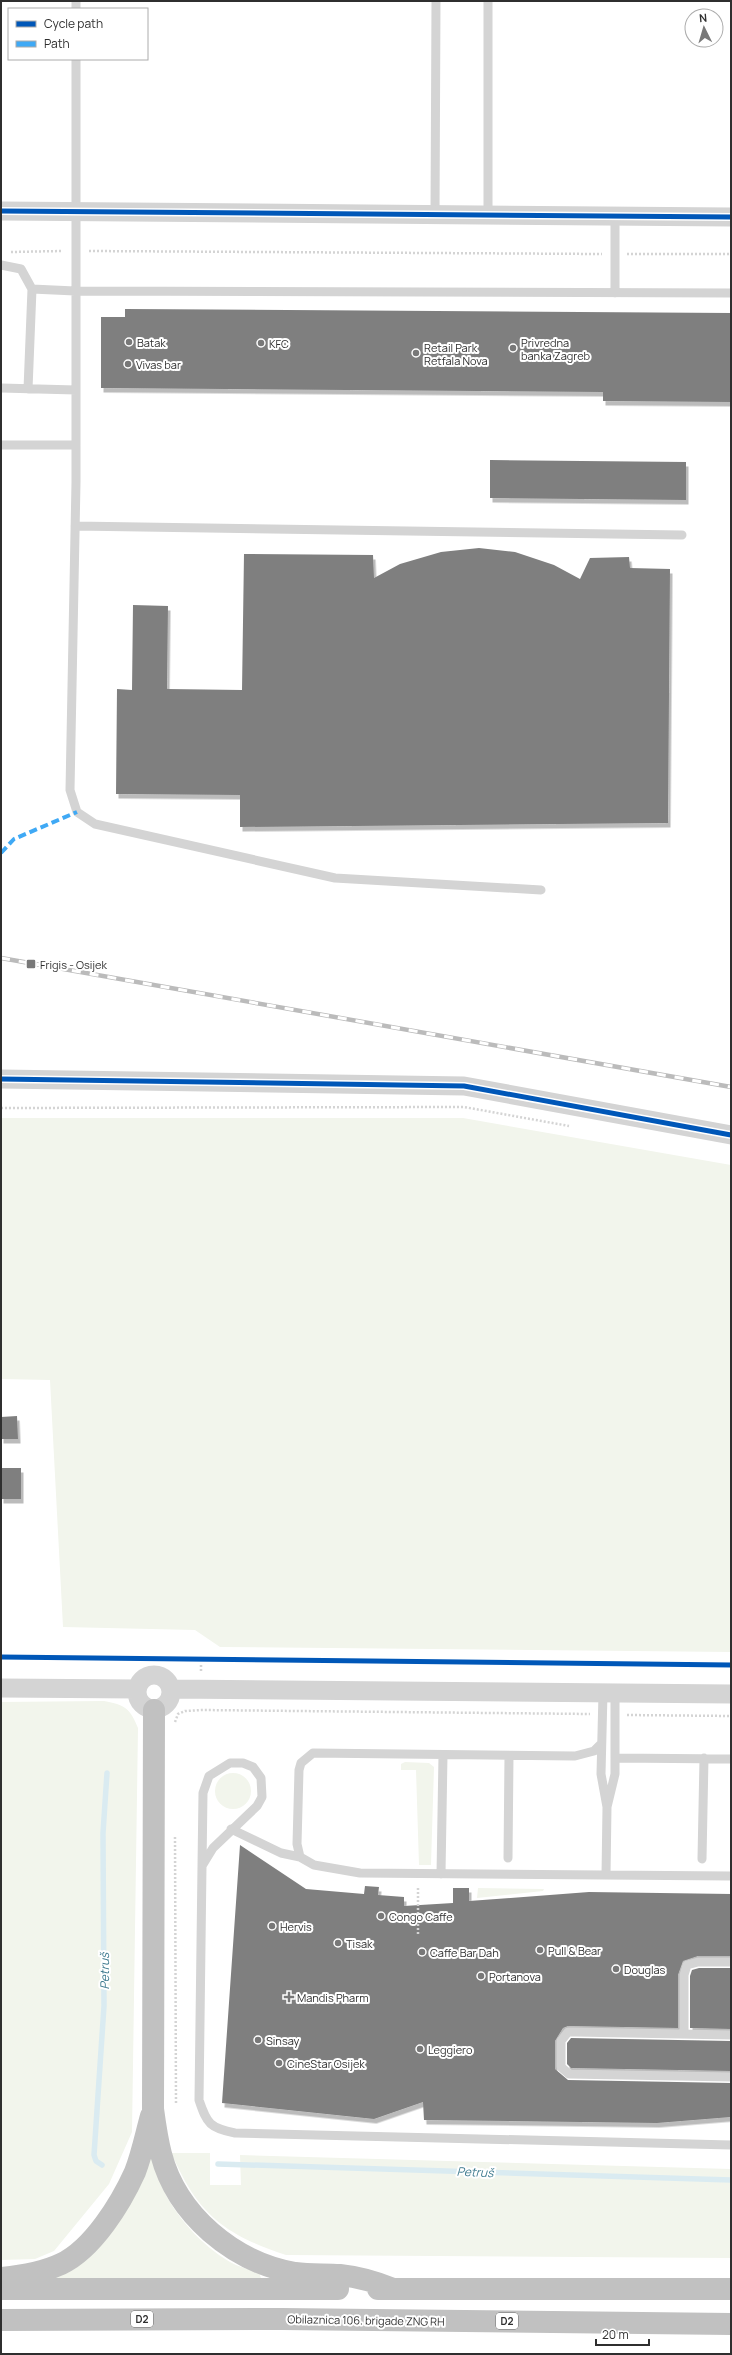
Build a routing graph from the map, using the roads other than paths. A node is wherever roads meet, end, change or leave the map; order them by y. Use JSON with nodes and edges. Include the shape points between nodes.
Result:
{"nodes":[{"id":1,"x":436,"y":1,"type":"edge"},
{"id":2,"x":488,"y":1,"type":"edge"},
{"id":3,"x":76,"y":60,"type":"edge"},
{"id":4,"x":1,"y":211,"type":"edge"},
{"id":5,"x":76,"y":212,"type":"junction"},
{"id":6,"x":435,"y":215,"type":"junction"},
{"id":7,"x":488,"y":215,"type":"junction"},
{"id":8,"x":615,"y":216,"type":"junction"},
{"id":9,"x":731,"y":217,"type":"edge"},
{"id":10,"x":1,"y":265,"type":"edge"},
{"id":11,"x":32,"y":289,"type":"junction"},
{"id":12,"x":75,"y":291,"type":"junction"},
{"id":13,"x":615,"y":293,"type":"junction"},
{"id":14,"x":731,"y":293,"type":"edge"},
{"id":15,"x":1,"y":388,"type":"edge"},
{"id":16,"x":28,"y":389,"type":"junction"},
{"id":17,"x":76,"y":390,"type":"junction"},
{"id":18,"x":1,"y":445,"type":"edge"},
{"id":19,"x":76,"y":445,"type":"junction"},
{"id":20,"x":75,"y":526,"type":"junction"},
{"id":21,"x":682,"y":535,"type":"dead end"},
{"id":22,"x":541,"y":890,"type":"dead end"},
{"id":23,"x":1,"y":1080,"type":"edge"},
{"id":24,"x":731,"y":1134,"type":"edge"},
{"id":25,"x":1,"y":1688,"type":"edge"},
{"id":26,"x":137,"y":1689,"type":"junction"},
{"id":27,"x":172,"y":1689,"type":"junction"},
{"id":28,"x":609,"y":1693,"type":"junction"},
{"id":29,"x":731,"y":1694,"type":"edge"},
{"id":30,"x":154,"y":1710,"type":"junction"},
{"id":31,"x":601,"y":1744,"type":"junction"},
{"id":32,"x":443,"y":1755,"type":"junction"},
{"id":33,"x":509,"y":1756,"type":"junction"},
{"id":34,"x":615,"y":1758,"type":"junction"},
{"id":35,"x":704,"y":1758,"type":"junction"},
{"id":36,"x":731,"y":1759,"type":"edge"},
{"id":37,"x":607,"y":1807,"type":"junction"},
{"id":38,"x":231,"y":1829,"type":"junction"},
{"id":39,"x":300,"y":1856,"type":"junction"},
{"id":40,"x":508,"y":1858,"type":"dead end"},
{"id":41,"x":702,"y":1859,"type":"dead end"},
{"id":42,"x":202,"y":1866,"type":"junction"},
{"id":43,"x":441,"y":1874,"type":"junction"},
{"id":44,"x":606,"y":1875,"type":"junction"},
{"id":45,"x":731,"y":1876,"type":"edge"},
{"id":46,"x":731,"y":1962,"type":"edge"},
{"id":47,"x":684,"y":2034,"type":"junction"},
{"id":48,"x":731,"y":2034,"type":"edge"},
{"id":49,"x":731,"y":2077,"type":"edge"},
{"id":50,"x":153,"y":2109,"type":"junction"},
{"id":51,"x":731,"y":2145,"type":"edge"},
{"id":52,"x":1,"y":2278,"type":"edge"},
{"id":53,"x":393,"y":2289,"type":"junction"},
{"id":54,"x":731,"y":2289,"type":"edge"},
{"id":55,"x":1,"y":2290,"type":"edge"},
{"id":56,"x":1,"y":2320,"type":"edge"},
{"id":57,"x":731,"y":2324,"type":"edge"}],
"edges":[{"from":1,"to":6,"type":"lane"},
{"from":2,"to":7,"type":"lane"},
{"from":3,"to":5,"type":"lane"},
{"from":4,"to":5,"type":"street"},
{"from":5,"to":6,"type":"street"},
{"from":5,"to":12,"type":"lane"},
{"from":6,"to":7,"type":"street"},
{"from":7,"to":8,"type":"street"},
{"from":8,"to":9,"type":"street"},
{"from":8,"to":13,"type":"lane"},
{"from":10,"to":11,"type":"lane","via":[[21,269]]},
{"from":11,"to":12,"type":"lane"},
{"from":11,"to":16,"type":"lane"},
{"from":12,"to":13,"type":"lane"},
{"from":12,"to":17,"type":"lane"},
{"from":13,"to":14,"type":"lane"},
{"from":15,"to":16,"type":"lane"},
{"from":16,"to":17,"type":"lane"},
{"from":17,"to":19,"type":"lane"},
{"from":18,"to":19,"type":"lane"},
{"from":19,"to":20,"type":"lane"},
{"from":20,"to":21,"type":"lane"},
{"from":20,"to":22,"type":"lane","via":[[70,790],[77,812],[95,824],[335,878]]},
{"from":23,"to":24,"type":"street","via":[[464,1086]]},
{"from":25,"to":26,"type":"street"},
{"from":26,"to":27,"type":"street","via":[[142,1680],[152,1675],[162,1677]]},
{"from":26,"to":30,"type":"street","via":[[141,1704]]},
{"from":27,"to":28,"type":"street"},
{"from":27,"to":30,"type":"street","via":[[168,1704]]},
{"from":28,"to":29,"type":"street"},
{"from":28,"to":31,"type":"lane","via":[[602,1714]]},
{"from":28,"to":34,"type":"lane","via":[[615,1715]]},
{"from":30,"to":50,"type":"highway"},
{"from":31,"to":33,"type":"lane","via":[[584,1755]]},
{"from":31,"to":37,"type":"lane","via":[[602,1786]]},
{"from":32,"to":33,"type":"lane"},
{"from":32,"to":39,"type":"lane","via":[[321,1752],[307,1757],[299,1770],[297,1844]]},
{"from":32,"to":43,"type":"lane"},
{"from":33,"to":40,"type":"lane"},
{"from":34,"to":35,"type":"lane"},
{"from":34,"to":37,"type":"lane","via":[[613,1786]]},
{"from":35,"to":36,"type":"lane"},
{"from":35,"to":41,"type":"lane"},
{"from":37,"to":44,"type":"lane"},
{"from":38,"to":39,"type":"lane","via":[[281,1853]]},
{"from":38,"to":42,"type":"lane","via":[[213,1848]]},
{"from":38,"to":42,"type":"lane","via":[[253,1810],[262,1797],[261,1778],[253,1767],[242,1763],[230,1763],[218,1769],[207,1780],[203,1793]]},
{"from":39,"to":43,"type":"lane","via":[[314,1865],[343,1871]]},
{"from":42,"to":51,"type":"lane","via":[[199,2100],[209,2124],[218,2130],[235,2133]]},
{"from":43,"to":44,"type":"lane"},
{"from":44,"to":45,"type":"lane"},
{"from":46,"to":47,"type":"lane","via":[[698,1962],[687,1965],[684,1975]]},
{"from":47,"to":48,"type":"lane"},
{"from":47,"to":49,"type":"lane","via":[[568,2032],[561,2041],[561,2067],[564,2072],[576,2075]]},
{"from":50,"to":52,"type":"highway","via":[[135,2171],[110,2216],[86,2245],[63,2263],[45,2271]]},
{"from":50,"to":53,"type":"highway","via":[[161,2154],[168,2172],[180,2196],[213,2236],[237,2252],[266,2266],[295,2273],[341,2275]]},
{"from":53,"to":54,"type":"highway"},
{"from":53,"to":55,"type":"highway"},
{"from":56,"to":57,"type":"highway","name":"Obilaznica 106. brigade ZNG RH","number":"D2","via":[[282,2319]]}]}
